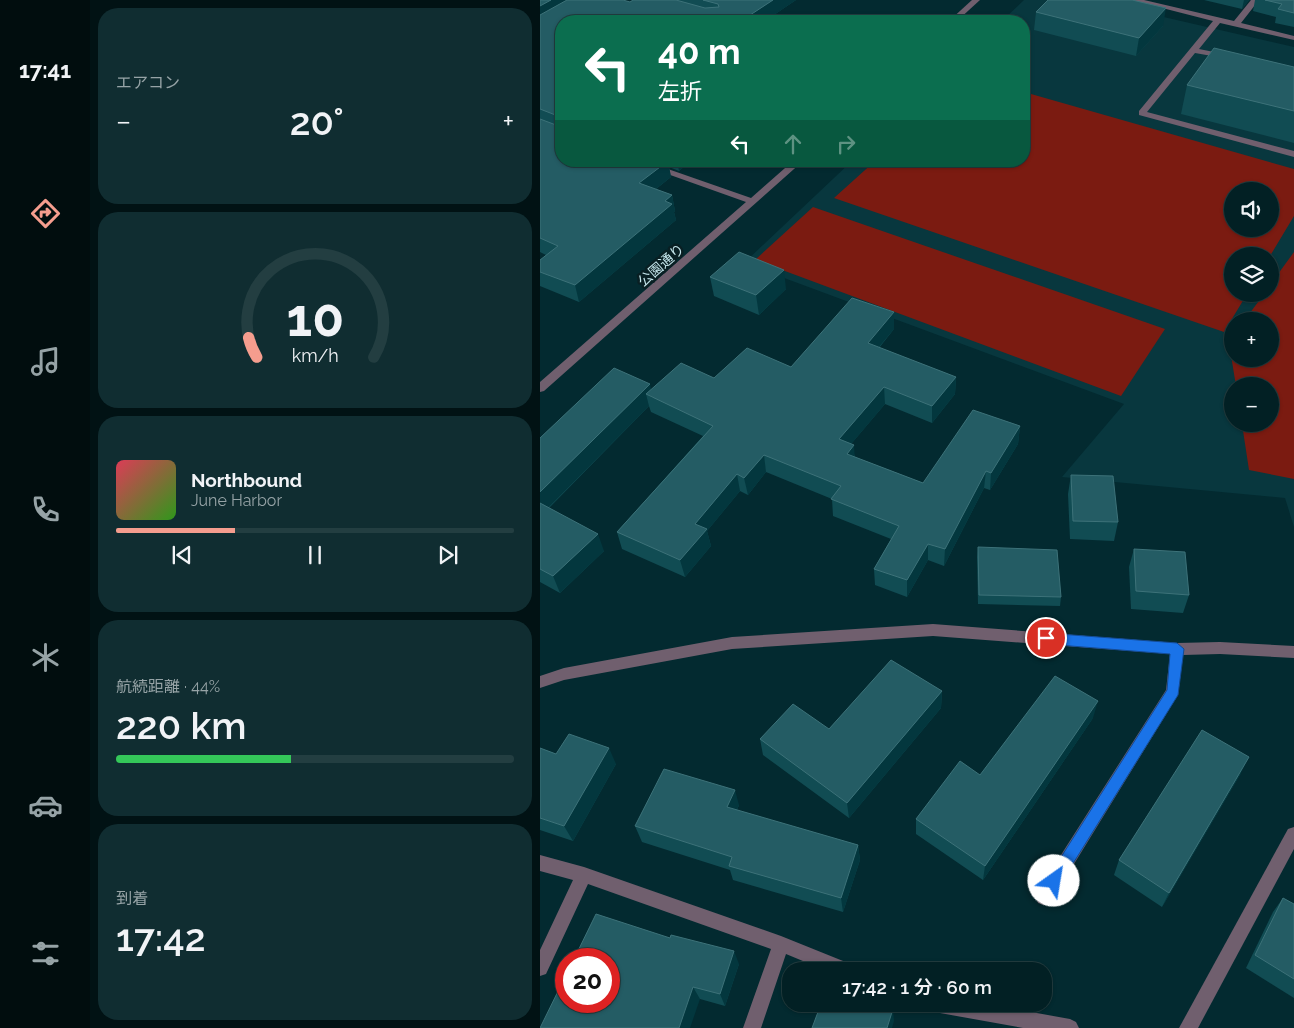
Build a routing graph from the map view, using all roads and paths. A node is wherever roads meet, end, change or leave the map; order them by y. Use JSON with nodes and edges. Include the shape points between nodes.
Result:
{"nodes":[{"id":1,"x":976,"y":0,"type":"edge"},
{"id":2,"x":1135,"y":0,"type":"edge"},
{"id":3,"x":1255,"y":0,"type":"edge"},
{"id":4,"x":960,"y":15,"type":"edge"},
{"id":5,"x":1218,"y":20,"type":"junction"},
{"id":6,"x":1236,"y":24,"type":"junction"},
{"id":7,"x":1294,"y":38,"type":"edge"},
{"id":8,"x":1194,"y":50,"type":"junction"},
{"id":9,"x":1240,"y":61,"type":"edge"},
{"id":10,"x":1294,"y":154,"type":"edge"},
{"id":11,"x":652,"y":167,"type":"edge"},
{"id":12,"x":792,"y":167,"type":"edge"},
{"id":13,"x":754,"y":202,"type":"junction"},
{"id":14,"x":540,"y":388,"type":"edge"},
{"id":15,"x":1177,"y":649,"type":"junction"},
{"id":16,"x":1294,"y":652,"type":"edge"},
{"id":17,"x":540,"y":682,"type":"edge"},
{"id":18,"x":1294,"y":834,"type":"edge"},
{"id":19,"x":540,"y":863,"type":"edge"},
{"id":20,"x":584,"y":875,"type":"junction"},
{"id":21,"x":1044,"y":897,"type":"dead end"},
{"id":22,"x":781,"y":944,"type":"junction"},
{"id":23,"x":825,"y":962,"type":"edge"},
{"id":24,"x":540,"y":968,"type":"edge"},
{"id":25,"x":983,"y":1012,"type":"edge"},
{"id":26,"x":752,"y":1028,"type":"edge"},
{"id":27,"x":1070,"y":1028,"type":"edge"},
{"id":28,"x":1188,"y":1028,"type":"edge"}],
"edges":[{"from":1,"to":4,"type":"street"},
{"from":2,"to":5,"type":"street"},
{"from":3,"to":6,"type":"street"},
{"from":5,"to":6,"type":"street"},
{"from":5,"to":8,"type":"street"},
{"from":6,"to":7,"type":"street"},
{"from":8,"to":9,"type":"street"},
{"from":8,"to":10,"type":"street","via":[[1142,113]]},
{"from":11,"to":13,"type":"street"},
{"from":12,"to":13,"type":"street","name":"公園通り"},
{"from":13,"to":14,"type":"street","name":"公園通り"},
{"from":15,"to":16,"type":"street"},
{"from":15,"to":17,"type":"street","via":[[933,630],[732,643],[564,674]]},
{"from":15,"to":21,"type":"street","via":[[1173,691]]},
{"from":18,"to":28,"type":"street"},
{"from":19,"to":20,"type":"street"},
{"from":20,"to":22,"type":"street"},
{"from":20,"to":24,"type":"street"},
{"from":22,"to":23,"type":"street"},
{"from":22,"to":26,"type":"street"},
{"from":25,"to":27,"type":"street"}]}
